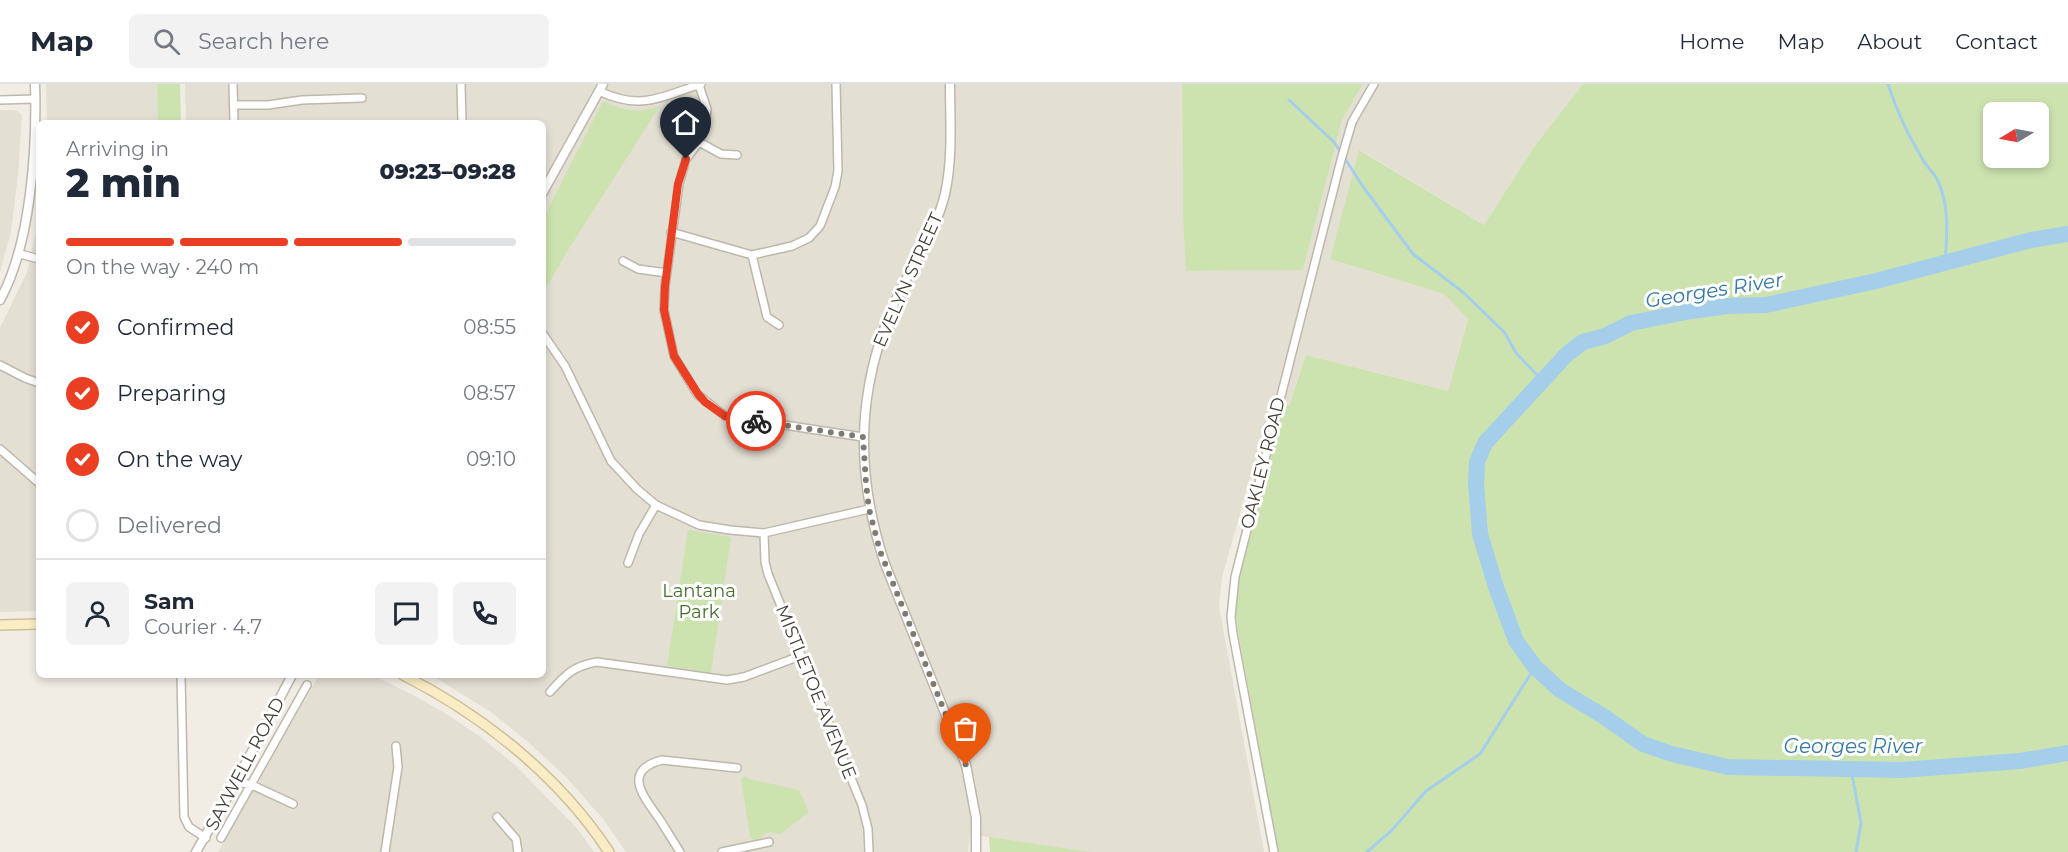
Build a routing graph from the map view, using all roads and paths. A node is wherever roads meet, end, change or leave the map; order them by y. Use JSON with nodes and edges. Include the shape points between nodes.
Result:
{"nodes":[{"id":1,"x":34,"y":84,"type":"edge"},
{"id":2,"x":233,"y":84,"type":"edge"},
{"id":3,"x":461,"y":84,"type":"edge"},
{"id":4,"x":700,"y":84,"type":"edge"},
{"id":5,"x":836,"y":84,"type":"edge"},
{"id":6,"x":950,"y":84,"type":"edge"},
{"id":7,"x":1374,"y":84,"type":"edge"},
{"id":8,"x":601,"y":87,"type":"edge"},
{"id":9,"x":362,"y":98,"type":"dead end"},
{"id":10,"x":35,"y":99,"type":"junction"},
{"id":11,"x":0,"y":100,"type":"edge"},
{"id":12,"x":234,"y":105,"type":"junction"},
{"id":13,"x":234,"y":120,"type":"edge"},
{"id":14,"x":462,"y":120,"type":"edge"},
{"id":15,"x":699,"y":142,"type":"junction"},
{"id":16,"x":737,"y":155,"type":"dead end"},
{"id":17,"x":36,"y":156,"type":"edge"},
{"id":18,"x":546,"y":187,"type":"edge"},
{"id":19,"x":671,"y":232,"type":"junction"},
{"id":20,"x":20,"y":254,"type":"junction"},
{"id":21,"x":752,"y":255,"type":"junction"},
{"id":22,"x":36,"y":258,"type":"edge"},
{"id":23,"x":623,"y":261,"type":"dead end"},
{"id":24,"x":667,"y":273,"type":"junction"},
{"id":25,"x":0,"y":300,"type":"edge"},
{"id":26,"x":779,"y":325,"type":"dead end"},
{"id":27,"x":546,"y":338,"type":"edge"},
{"id":28,"x":0,"y":365,"type":"edge"},
{"id":29,"x":36,"y":382,"type":"edge"},
{"id":30,"x":863,"y":437,"type":"junction"},
{"id":31,"x":0,"y":449,"type":"edge"},
{"id":32,"x":36,"y":480,"type":"edge"},
{"id":33,"x":656,"y":505,"type":"junction"},
{"id":34,"x":869,"y":509,"type":"junction"},
{"id":35,"x":764,"y":533,"type":"junction"},
{"id":36,"x":628,"y":563,"type":"dead end"},
{"id":37,"x":36,"y":624,"type":"edge"},
{"id":38,"x":0,"y":625,"type":"edge"},
{"id":39,"x":800,"y":656,"type":"junction"},
{"id":40,"x":181,"y":678,"type":"edge"},
{"id":41,"x":290,"y":678,"type":"edge"},
{"id":42,"x":409,"y":678,"type":"edge"},
{"id":43,"x":307,"y":686,"type":"dead end"},
{"id":44,"x":550,"y":692,"type":"dead end"},
{"id":45,"x":396,"y":746,"type":"dead end"},
{"id":46,"x":737,"y":768,"type":"dead end"},
{"id":47,"x":236,"y":782,"type":"junction"},
{"id":48,"x":252,"y":785,"type":"junction"},
{"id":49,"x":292,"y":804,"type":"dead end"},
{"id":50,"x":497,"y":817,"type":"dead end"},
{"id":51,"x":206,"y":838,"type":"junction"},
{"id":52,"x":221,"y":838,"type":"dead end"},
{"id":53,"x":769,"y":842,"type":"dead end"},
{"id":54,"x":196,"y":852,"type":"edge"},
{"id":55,"x":385,"y":852,"type":"edge"},
{"id":56,"x":518,"y":852,"type":"edge"},
{"id":57,"x":609,"y":852,"type":"edge"},
{"id":58,"x":680,"y":852,"type":"edge"},
{"id":59,"x":722,"y":852,"type":"edge"},
{"id":60,"x":868,"y":852,"type":"edge"},
{"id":61,"x":976,"y":852,"type":"edge"},
{"id":62,"x":1274,"y":852,"type":"edge"}],
"edges":[{"from":1,"to":10,"type":"street"},
{"from":2,"to":12,"type":"street"},
{"from":3,"to":14,"type":"street"},
{"from":4,"to":8,"type":"street","via":[[640,102],[623,100]]},
{"from":4,"to":15,"type":"street","via":[[707,109]]},
{"from":5,"to":21,"type":"street","via":[[838,171],[820,226],[809,238],[792,246]]},
{"from":6,"to":30,"type":"street","name":"EVELYN STREET","via":[[945,196],[879,344],[868,386]]},
{"from":7,"to":62,"type":"street","name":"OAKLEY ROAD","via":[[1352,122],[1341,160],[1231,601],[1233,634]]},
{"from":8,"to":18,"type":"street"},
{"from":9,"to":12,"type":"street"},
{"from":10,"to":11,"type":"street"},
{"from":10,"to":17,"type":"street"},
{"from":12,"to":13,"type":"street"},
{"from":15,"to":16,"type":"street","via":[[721,154]]},
{"from":15,"to":19,"type":"street","via":[[686,159],[678,184]]},
{"from":17,"to":20,"type":"street"},
{"from":19,"to":21,"type":"street"},
{"from":19,"to":24,"type":"street"},
{"from":20,"to":22,"type":"street"},
{"from":20,"to":25,"type":"street"},
{"from":21,"to":26,"type":"street","via":[[768,317]]},
{"from":23,"to":24,"type":"street","via":[[638,269]]},
{"from":24,"to":30,"type":"street","via":[[664,310],[674,356],[705,402],[725,416]]},
{"from":27,"to":33,"type":"street","via":[[566,366],[611,461]]},
{"from":28,"to":29,"type":"street"},
{"from":30,"to":34,"type":"street","name":"EVELYN STREET"},
{"from":31,"to":32,"type":"street"},
{"from":33,"to":35,"type":"street","via":[[699,525]]},
{"from":33,"to":36,"type":"street"},
{"from":34,"to":35,"type":"street"},
{"from":34,"to":61,"type":"street","name":"EVELYN STREET","via":[[885,564],[966,765],[974,802]]},
{"from":35,"to":39,"type":"street","name":"MISTLETOE AVENUE","via":[[768,574]]},
{"from":37,"to":38,"type":"main road"},
{"from":39,"to":44,"type":"street","via":[[727,680],[597,662],[568,672]]},
{"from":39,"to":60,"type":"street","name":"MISTLETOE AVENUE","via":[[862,804]]},
{"from":40,"to":51,"type":"street","via":[[184,817],[189,827]]},
{"from":41,"to":47,"type":"street","name":"SAYWELL ROAD"},
{"from":42,"to":57,"type":"main road","via":[[471,714],[519,752],[589,823]]},
{"from":43,"to":48,"type":"street"},
{"from":45,"to":55,"type":"street","via":[[398,767]]},
{"from":46,"to":58,"type":"street","via":[[662,760],[643,769],[640,792]]},
{"from":47,"to":48,"type":"street"},
{"from":47,"to":51,"type":"street","name":"SAYWELL ROAD"},
{"from":48,"to":49,"type":"street"},
{"from":48,"to":52,"type":"street"},
{"from":50,"to":56,"type":"street","via":[[516,839]]},
{"from":51,"to":54,"type":"street","name":"SAYWELL ROAD"},
{"from":53,"to":59,"type":"street"}]}
